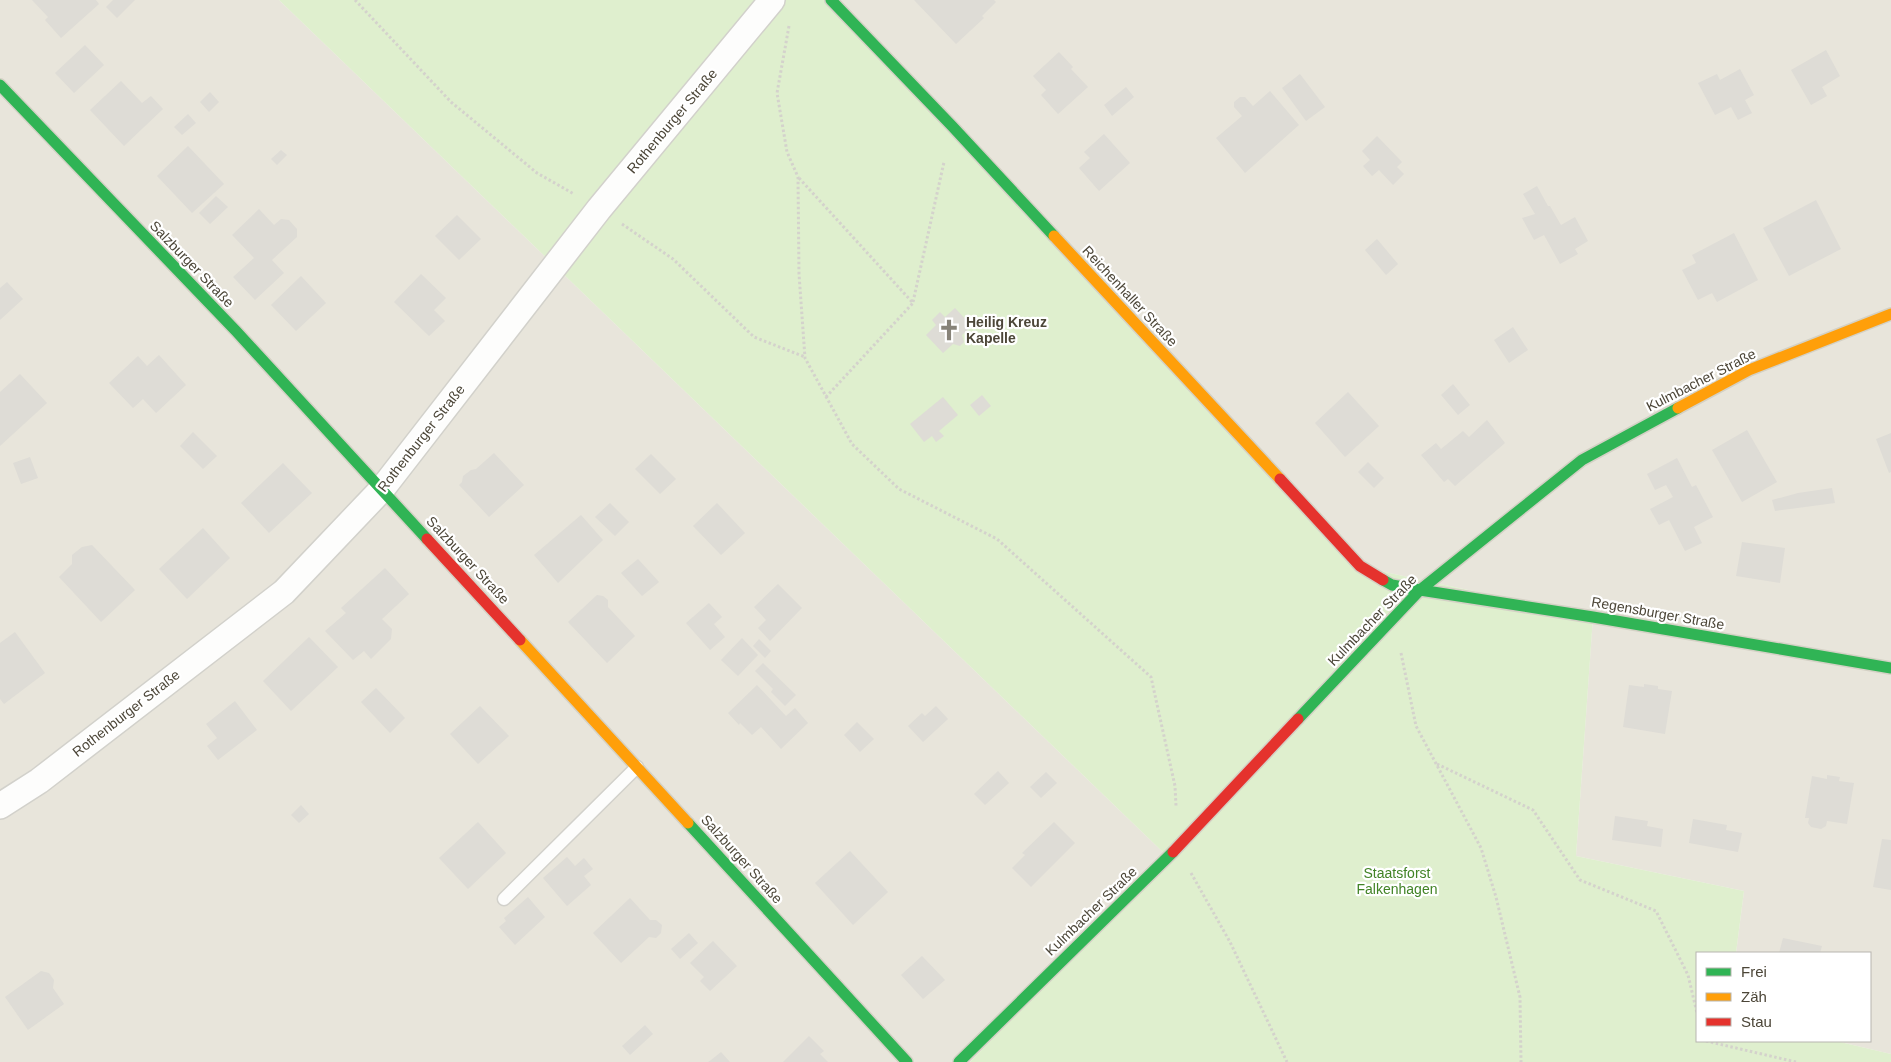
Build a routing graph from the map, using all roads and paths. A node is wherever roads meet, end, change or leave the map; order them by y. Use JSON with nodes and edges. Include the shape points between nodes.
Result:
{"nodes":[{"id":1,"x":355,"y":0,"type":"edge"},
{"id":2,"x":772,"y":0,"type":"edge"},
{"id":3,"x":831,"y":0,"type":"edge"},
{"id":4,"x":790,"y":19,"type":"dead end"},
{"id":5,"x":0,"y":85,"type":"edge"},
{"id":6,"x":952,"y":126,"type":"junction"},
{"id":7,"x":798,"y":177,"type":"junction"},
{"id":8,"x":599,"y":208,"type":"junction"},
{"id":9,"x":913,"y":303,"type":"junction"},
{"id":10,"x":1891,"y":314,"type":"edge"},
{"id":11,"x":805,"y":358,"type":"junction"},
{"id":12,"x":826,"y":397,"type":"junction"},
{"id":13,"x":382,"y":489,"type":"junction"},
{"id":14,"x":1420,"y":590,"type":"junction"},
{"id":15,"x":1394,"y":618,"type":"junction"},
{"id":16,"x":1891,"y":668,"type":"edge"},
{"id":17,"x":1436,"y":764,"type":"junction"},
{"id":18,"x":637,"y":767,"type":"junction"},
{"id":19,"x":0,"y":806,"type":"edge"},
{"id":20,"x":1177,"y":848,"type":"junction"},
{"id":21,"x":504,"y":899,"type":"dead end"},
{"id":22,"x":1696,"y":1009,"type":"edge"},
{"id":23,"x":1710,"y":1042,"type":"edge"},
{"id":24,"x":907,"y":1062,"type":"edge"},
{"id":25,"x":959,"y":1062,"type":"edge"},
{"id":26,"x":1287,"y":1062,"type":"edge"},
{"id":27,"x":1521,"y":1062,"type":"edge"},
{"id":28,"x":1796,"y":1062,"type":"edge"}],
"edges":[{"from":1,"to":8,"type":"path","via":[[451,102],[537,173]]},
{"from":2,"to":8,"type":"street","name":"Rothenburger Straße"},
{"from":3,"to":6,"type":"street","name":"Reichenhaller Straße"},
{"from":4,"to":7,"type":"path","via":[[777,93],[787,152]]},
{"from":5,"to":13,"type":"street","name":"Salzburger Straße"},
{"from":6,"to":9,"type":"path"},
{"from":6,"to":14,"type":"street","name":"Reichenhaller Straße","via":[[1360,566],[1392,585]]},
{"from":7,"to":9,"type":"path"},
{"from":7,"to":11,"type":"path","via":[[799,274]]},
{"from":8,"to":11,"type":"path","via":[[674,259],[754,337]]},
{"from":8,"to":13,"type":"street","name":"Rothenburger Straße"},
{"from":9,"to":12,"type":"path"},
{"from":10,"to":14,"type":"street","name":"Kulmbacher Straße","via":[[1749,370],[1582,460]]},
{"from":11,"to":12,"type":"path"},
{"from":12,"to":20,"type":"path","via":[[852,444],[899,489],[997,539],[1151,677],[1175,786]]},
{"from":13,"to":18,"type":"street","name":"Salzburger Straße"},
{"from":13,"to":19,"type":"street","name":"Rothenburger Straße","via":[[284,592],[39,780]]},
{"from":14,"to":15,"type":"street","name":"Kulmbacher Straße"},
{"from":14,"to":16,"type":"street","name":"Regensburger Straße"},
{"from":15,"to":17,"type":"path","via":[[1416,726]]},
{"from":15,"to":20,"type":"street","name":"Kulmbacher Straße"},
{"from":17,"to":22,"type":"path","via":[[1533,810],[1580,880],[1656,911],[1688,975]]},
{"from":17,"to":27,"type":"path","via":[[1481,848],[1496,897],[1520,997]]},
{"from":18,"to":21,"type":"lane"},
{"from":18,"to":24,"type":"street","name":"Salzburger Straße"},
{"from":20,"to":25,"type":"street","name":"Kulmbacher Straße"},
{"from":20,"to":26,"type":"path","via":[[1230,942]]},
{"from":23,"to":28,"type":"path"}]}
